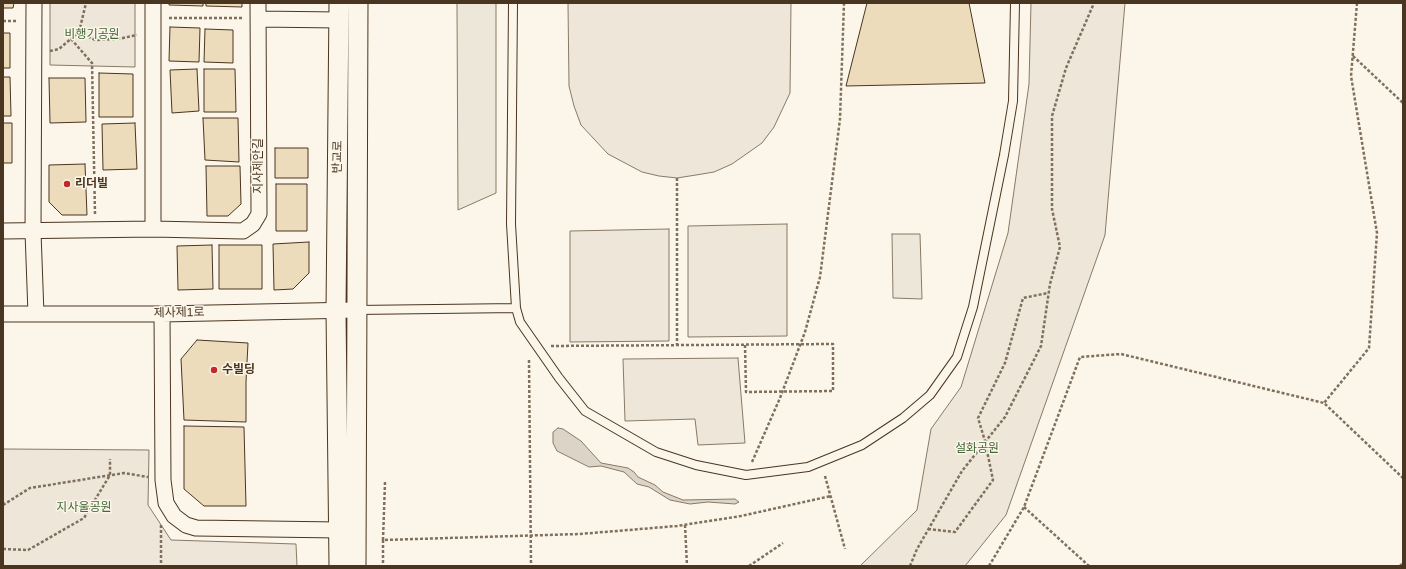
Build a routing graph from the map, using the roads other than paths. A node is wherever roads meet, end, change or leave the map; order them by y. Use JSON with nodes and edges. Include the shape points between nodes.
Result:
{"nodes":[{"id":1,"x":34,"y":3,"type":"edge"},
{"id":2,"x":153,"y":3,"type":"edge"},
{"id":3,"x":258,"y":3,"type":"edge"},
{"id":4,"x":358,"y":3,"type":"edge"},
{"id":5,"x":513,"y":3,"type":"edge"},
{"id":6,"x":1015,"y":3,"type":"edge"},
{"id":7,"x":339,"y":12,"type":"edge"},
{"id":8,"x":253,"y":18,"type":"junction"},
{"id":9,"x":153,"y":228,"type":"junction"},
{"id":10,"x":3,"y":231,"type":"edge"},
{"id":11,"x":34,"y":232,"type":"junction"},
{"id":12,"x":516,"y":308,"type":"junction"},
{"id":13,"x":356,"y":310,"type":"junction"},
{"id":14,"x":336,"y":311,"type":"junction"},
{"id":15,"x":3,"y":314,"type":"edge"},
{"id":16,"x":36,"y":314,"type":"junction"},
{"id":17,"x":162,"y":314,"type":"junction"},
{"id":18,"x":339,"y":530,"type":"junction"},
{"id":19,"x":339,"y":566,"type":"edge"},
{"id":20,"x":356,"y":566,"type":"edge"}],
"edges":[{"from":1,"to":11,"type":"street"},
{"from":2,"to":9,"type":"street"},
{"from":3,"to":8,"type":"street","name":"지사제안길"},
{"from":4,"to":13,"type":"street","name":"반교로"},
{"from":5,"to":12,"type":"lane","via":[[511,224]]},
{"from":6,"to":12,"type":"lane","via":[[1013,101],[973,307],[957,357],[930,395],[903,418],[862,446],[808,467],[746,475],[696,465],[656,452],[585,411],[520,322]]},
{"from":7,"to":8,"type":"street"},
{"from":7,"to":14,"type":"street","name":"반교로"},
{"from":8,"to":9,"type":"street","name":"지사제안길","via":[[259,214],[253,224],[243,231]]},
{"from":9,"to":11,"type":"street","name":"지사제안길"},
{"from":10,"to":11,"type":"street","name":"지사제안길"},
{"from":11,"to":16,"type":"street"},
{"from":12,"to":13,"type":"lane"},
{"from":13,"to":14,"type":"street","name":"제사제1로"},
{"from":13,"to":20,"type":"street","name":"반교로"},
{"from":14,"to":17,"type":"street","name":"제사제1로"},
{"from":14,"to":18,"type":"street","name":"반교로"},
{"from":15,"to":16,"type":"street","name":"제사제1로"},
{"from":16,"to":17,"type":"street","name":"제사제1로"},
{"from":17,"to":18,"type":"street","via":[[163,480],[166,503],[174,516],[186,525],[196,528]]},
{"from":18,"to":19,"type":"street","name":"반교로"}]}
